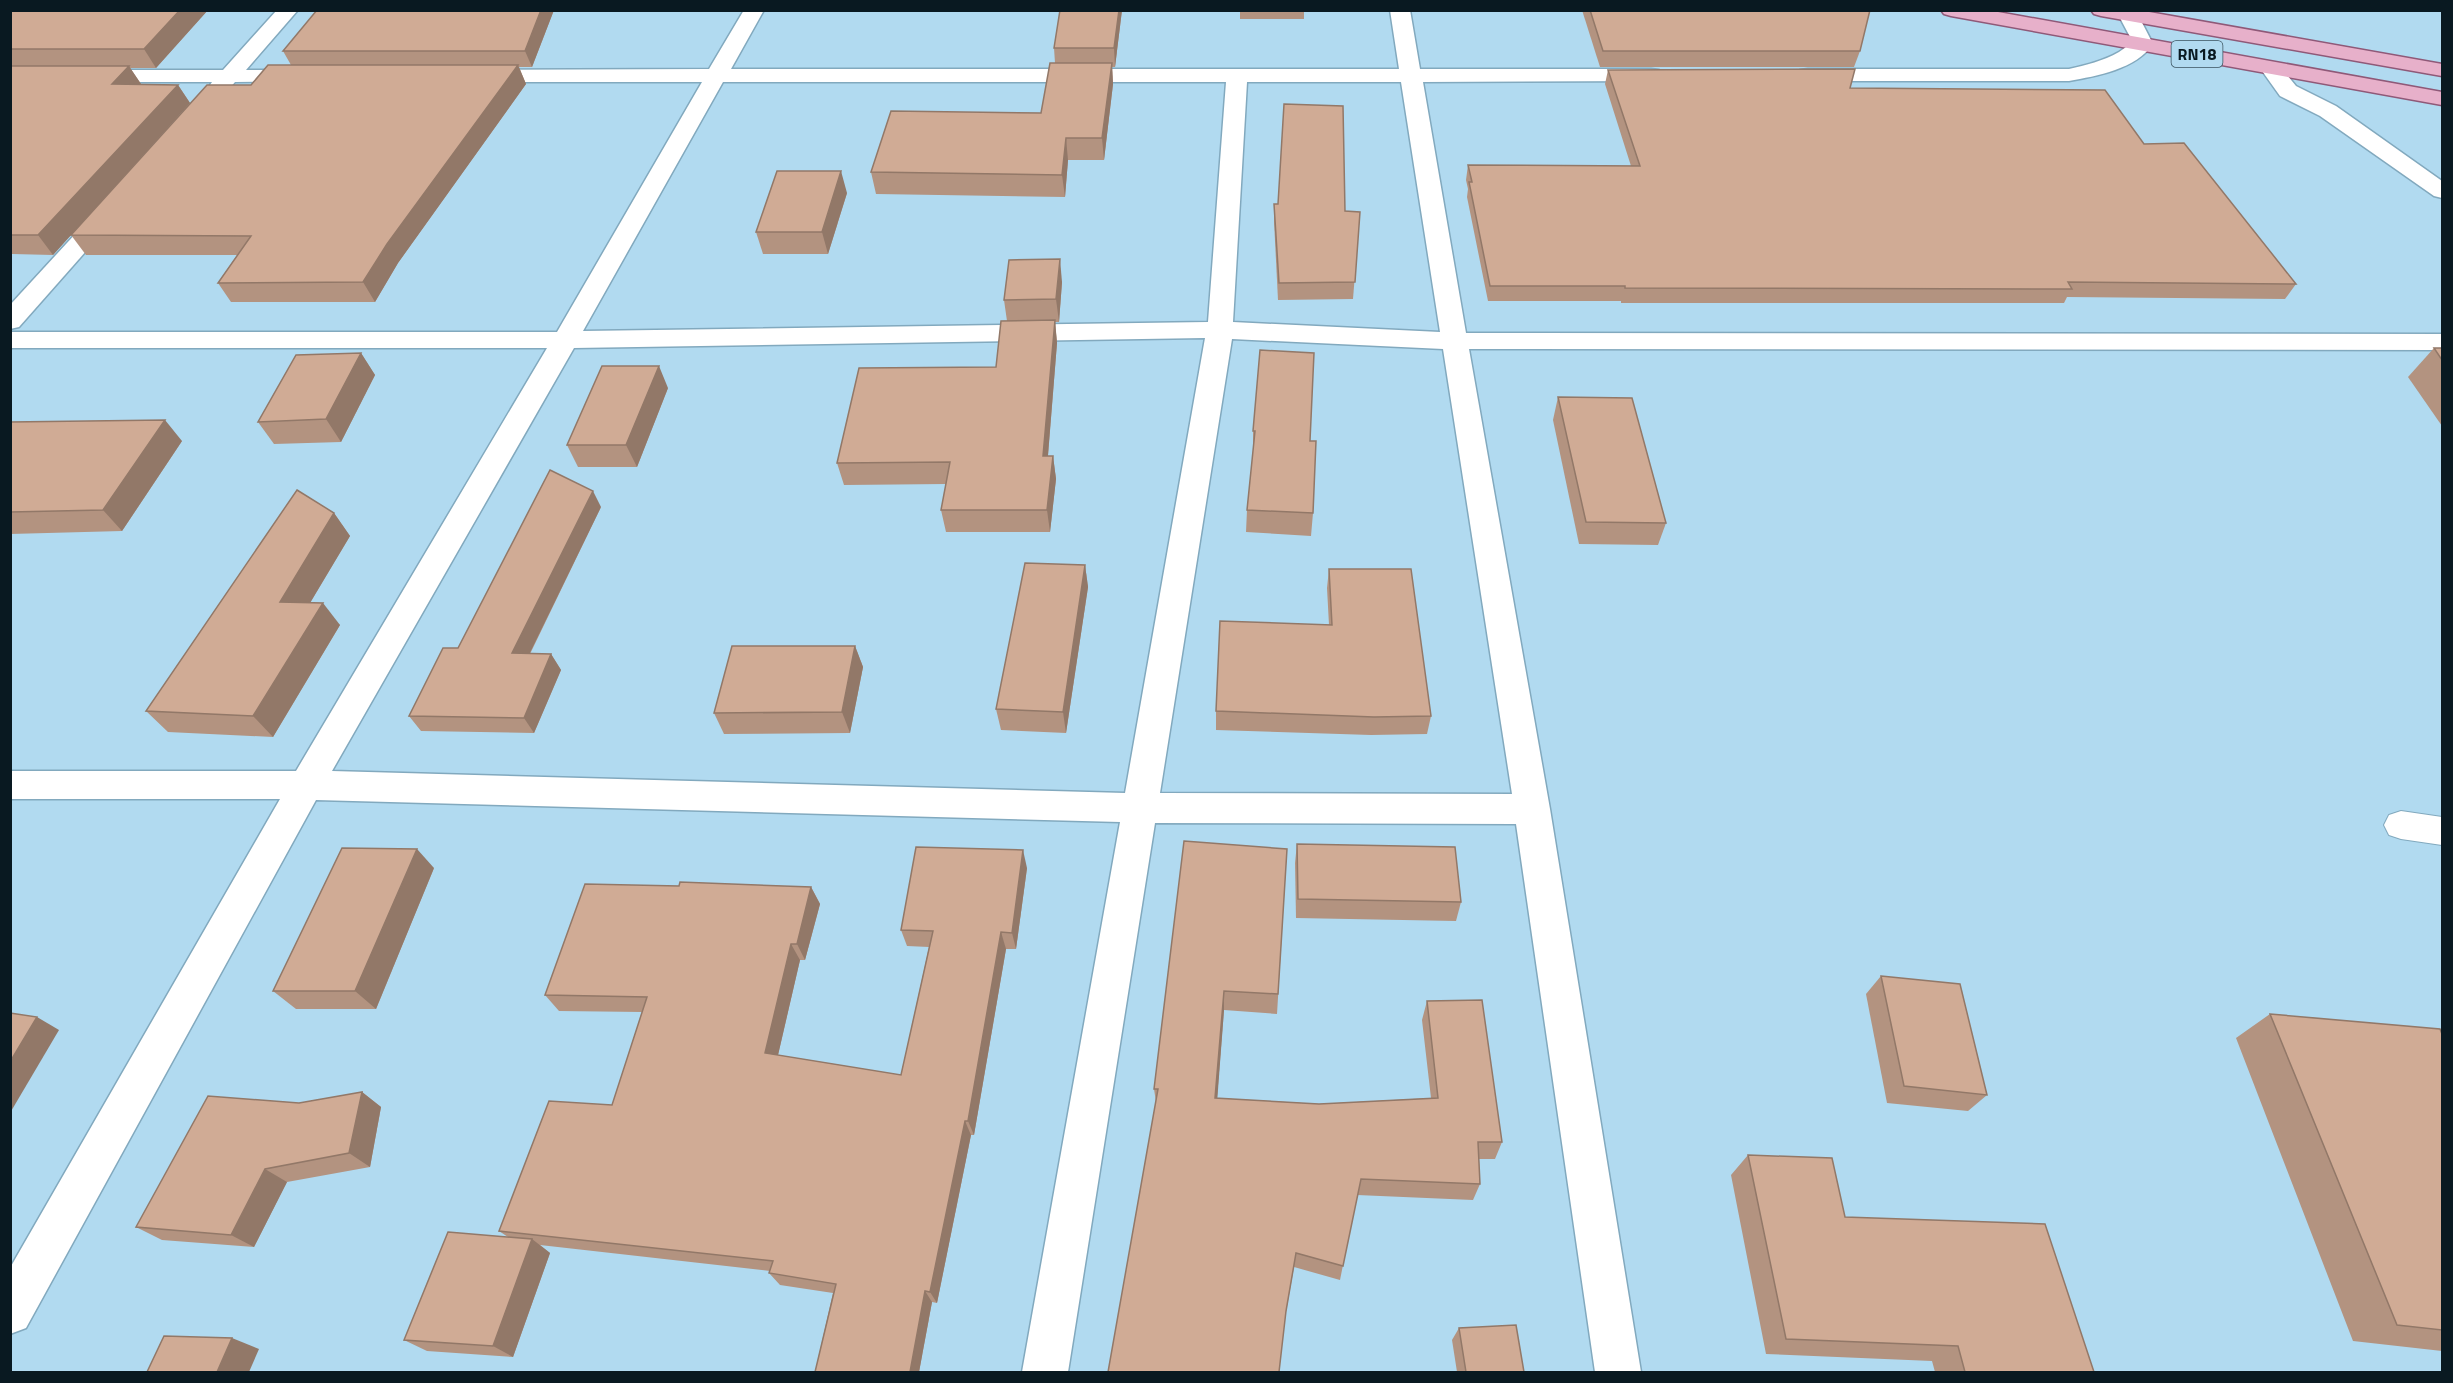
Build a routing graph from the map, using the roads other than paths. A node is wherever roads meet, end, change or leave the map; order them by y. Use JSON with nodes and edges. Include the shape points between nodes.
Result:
{"nodes":[{"id":1,"x":288,"y":10,"type":"edge"},
{"id":2,"x":754,"y":10,"type":"edge"},
{"id":3,"x":1400,"y":10,"type":"edge"},
{"id":4,"x":1951,"y":10,"type":"edge"},
{"id":5,"x":2101,"y":10,"type":"edge"},
{"id":6,"x":2126,"y":13,"type":"edge"},
{"id":7,"x":2143,"y":44,"type":"junction"},
{"id":8,"x":2271,"y":68,"type":"junction"},
{"id":9,"x":2442,"y":70,"type":"edge"},
{"id":10,"x":716,"y":75,"type":"junction"},
{"id":11,"x":1237,"y":75,"type":"junction"},
{"id":12,"x":1410,"y":75,"type":"junction"},
{"id":13,"x":1673,"y":75,"type":"edge"},
{"id":14,"x":1793,"y":75,"type":"edge"},
{"id":15,"x":10,"y":76,"type":"edge"},
{"id":16,"x":229,"y":76,"type":"junction"},
{"id":17,"x":324,"y":76,"type":"edge"},
{"id":18,"x":455,"y":76,"type":"edge"},
{"id":19,"x":2442,"y":99,"type":"edge"},
{"id":20,"x":206,"y":102,"type":"edge"},
{"id":21,"x":2442,"y":191,"type":"edge"},
{"id":22,"x":120,"y":199,"type":"edge"},
{"id":23,"x":10,"y":321,"type":"edge"},
{"id":24,"x":1220,"y":330,"type":"junction"},
{"id":25,"x":10,"y":340,"type":"edge"},
{"id":26,"x":565,"y":340,"type":"junction"},
{"id":27,"x":1455,"y":341,"type":"junction"},
{"id":28,"x":2442,"y":342,"type":"edge"},
{"id":29,"x":10,"y":784,"type":"edge"},
{"id":30,"x":306,"y":785,"type":"junction"},
{"id":31,"x":1139,"y":808,"type":"junction"},
{"id":32,"x":1532,"y":809,"type":"junction"},
{"id":33,"x":2401,"y":825,"type":"dead end"},
{"id":34,"x":2442,"y":831,"type":"edge"},
{"id":35,"x":10,"y":1312,"type":"edge"},
{"id":36,"x":1045,"y":1372,"type":"edge"},
{"id":37,"x":1618,"y":1372,"type":"edge"}],
"edges":[{"from":1,"to":16,"type":"street"},
{"from":2,"to":10,"type":"street"},
{"from":3,"to":12,"type":"street"},
{"from":4,"to":7,"type":"main road","number":"RN18"},
{"from":5,"to":6,"type":"main road","number":"RN18"},
{"from":6,"to":7,"type":"street"},
{"from":6,"to":9,"type":"main road","number":"RN18"},
{"from":7,"to":8,"type":"main road","number":"RN18"},
{"from":7,"to":14,"type":"street","via":[[2127,58],[2103,69],[2069,75]]},
{"from":8,"to":19,"type":"main road","number":"RN18"},
{"from":8,"to":21,"type":"street","via":[[2288,91],[2328,111]]},
{"from":10,"to":11,"type":"street"},
{"from":10,"to":18,"type":"street"},
{"from":10,"to":26,"type":"street"},
{"from":11,"to":12,"type":"street"},
{"from":11,"to":24,"type":"street"},
{"from":12,"to":13,"type":"street"},
{"from":12,"to":27,"type":"street"},
{"from":15,"to":16,"type":"street"},
{"from":16,"to":17,"type":"street"},
{"from":16,"to":20,"type":"street"},
{"from":22,"to":23,"type":"street"},
{"from":24,"to":26,"type":"street"},
{"from":24,"to":27,"type":"street"},
{"from":24,"to":31,"type":"street"},
{"from":25,"to":26,"type":"street"},
{"from":26,"to":30,"type":"street"},
{"from":27,"to":28,"type":"street"},
{"from":27,"to":32,"type":"street"},
{"from":29,"to":30,"type":"street"},
{"from":30,"to":31,"type":"street"},
{"from":30,"to":35,"type":"street"},
{"from":31,"to":32,"type":"street"},
{"from":31,"to":36,"type":"street"},
{"from":32,"to":37,"type":"street"},
{"from":33,"to":34,"type":"lane"}]}
